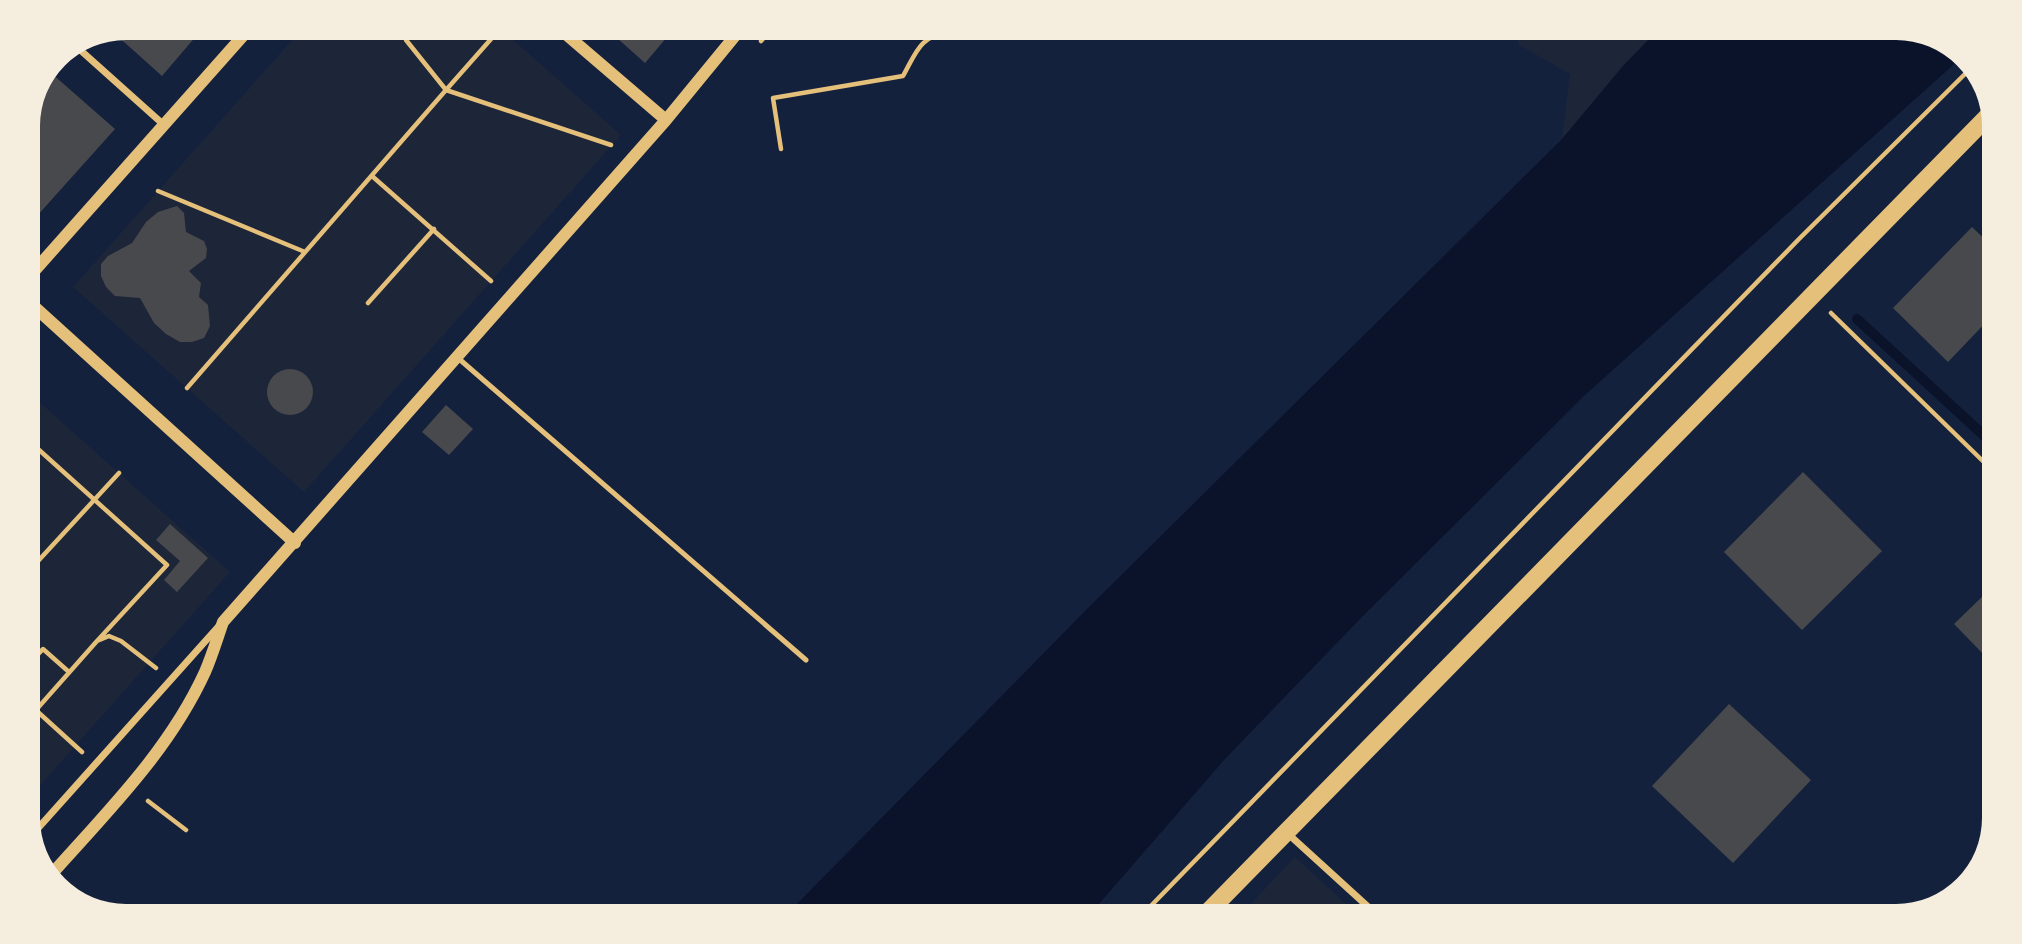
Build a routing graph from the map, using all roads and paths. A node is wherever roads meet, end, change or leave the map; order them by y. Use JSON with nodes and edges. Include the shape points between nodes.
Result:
{"nodes":[{"id":1,"x":239,"y":40,"type":"edge"},
{"id":2,"x":406,"y":40,"type":"edge"},
{"id":3,"x":490,"y":40,"type":"edge"},
{"id":4,"x":573,"y":40,"type":"edge"},
{"id":5,"x":732,"y":40,"type":"edge"},
{"id":6,"x":925,"y":40,"type":"edge"},
{"id":7,"x":83,"y":53,"type":"edge"},
{"id":8,"x":1964,"y":75,"type":"edge"},
{"id":9,"x":446,"y":90,"type":"junction"},
{"id":10,"x":666,"y":120,"type":"junction"},
{"id":11,"x":1982,"y":122,"type":"edge"},
{"id":12,"x":164,"y":125,"type":"junction"},
{"id":13,"x":611,"y":145,"type":"dead end"},
{"id":14,"x":780,"y":149,"type":"dead end"},
{"id":15,"x":372,"y":176,"type":"junction"},
{"id":16,"x":158,"y":191,"type":"dead end"},
{"id":17,"x":434,"y":229,"type":"junction"},
{"id":18,"x":305,"y":252,"type":"junction"},
{"id":19,"x":40,"y":264,"type":"edge"},
{"id":20,"x":491,"y":281,"type":"dead end"},
{"id":21,"x":1813,"y":295,"type":"junction"},
{"id":22,"x":368,"y":303,"type":"dead end"},
{"id":23,"x":40,"y":312,"type":"edge"},
{"id":24,"x":458,"y":358,"type":"junction"},
{"id":25,"x":187,"y":388,"type":"dead end"},
{"id":26,"x":40,"y":451,"type":"edge"},
{"id":27,"x":1982,"y":460,"type":"edge"},
{"id":28,"x":119,"y":473,"type":"dead end"},
{"id":29,"x":95,"y":499,"type":"junction"},
{"id":30,"x":295,"y":543,"type":"junction"},
{"id":31,"x":40,"y":559,"type":"edge"},
{"id":32,"x":223,"y":622,"type":"junction"},
{"id":33,"x":97,"y":641,"type":"junction"},
{"id":34,"x":40,"y":652,"type":"edge"},
{"id":35,"x":806,"y":660,"type":"dead end"},
{"id":36,"x":69,"y":673,"type":"junction"},
{"id":37,"x":171,"y":682,"type":"junction"},
{"id":38,"x":40,"y":706,"type":"edge"},
{"id":39,"x":40,"y":714,"type":"edge"},
{"id":40,"x":83,"y":754,"type":"dead end"},
{"id":41,"x":40,"y":826,"type":"edge"},
{"id":42,"x":1286,"y":832,"type":"junction"},
{"id":43,"x":57,"y":868,"type":"edge"},
{"id":44,"x":1153,"y":904,"type":"edge"},
{"id":45,"x":1216,"y":904,"type":"edge"},
{"id":46,"x":1365,"y":904,"type":"edge"}],
"edges":[{"from":1,"to":12,"type":"street"},
{"from":2,"to":9,"type":"path"},
{"from":3,"to":9,"type":"path"},
{"from":4,"to":10,"type":"street"},
{"from":5,"to":10,"type":"street"},
{"from":6,"to":14,"type":"path","via":[[903,76],[772,98]]},
{"from":7,"to":12,"type":"street"},
{"from":8,"to":44,"type":"path"},
{"from":9,"to":13,"type":"path"},
{"from":9,"to":15,"type":"path"},
{"from":10,"to":24,"type":"street"},
{"from":11,"to":21,"type":"main road"},
{"from":12,"to":19,"type":"street"},
{"from":15,"to":17,"type":"path"},
{"from":15,"to":18,"type":"path"},
{"from":16,"to":18,"type":"path"},
{"from":17,"to":20,"type":"path"},
{"from":17,"to":22,"type":"path"},
{"from":18,"to":25,"type":"path"},
{"from":21,"to":27,"type":"path"},
{"from":21,"to":42,"type":"main road"},
{"from":23,"to":30,"type":"street"},
{"from":24,"to":30,"type":"street"},
{"from":24,"to":35,"type":"lane"},
{"from":26,"to":29,"type":"path"},
{"from":28,"to":29,"type":"path"},
{"from":29,"to":31,"type":"path"},
{"from":29,"to":33,"type":"path","via":[[167,565]]},
{"from":30,"to":32,"type":"street"},
{"from":32,"to":37,"type":"street"},
{"from":32,"to":43,"type":"street","via":[[204,673],[159,749]]},
{"from":33,"to":36,"type":"path"},
{"from":33,"to":37,"type":"path","via":[[109,636],[121,641]]},
{"from":34,"to":36,"type":"path","via":[[43,649]]},
{"from":36,"to":38,"type":"path"},
{"from":37,"to":41,"type":"street"},
{"from":39,"to":40,"type":"path"},
{"from":42,"to":45,"type":"main road"},
{"from":42,"to":46,"type":"street"}]}
